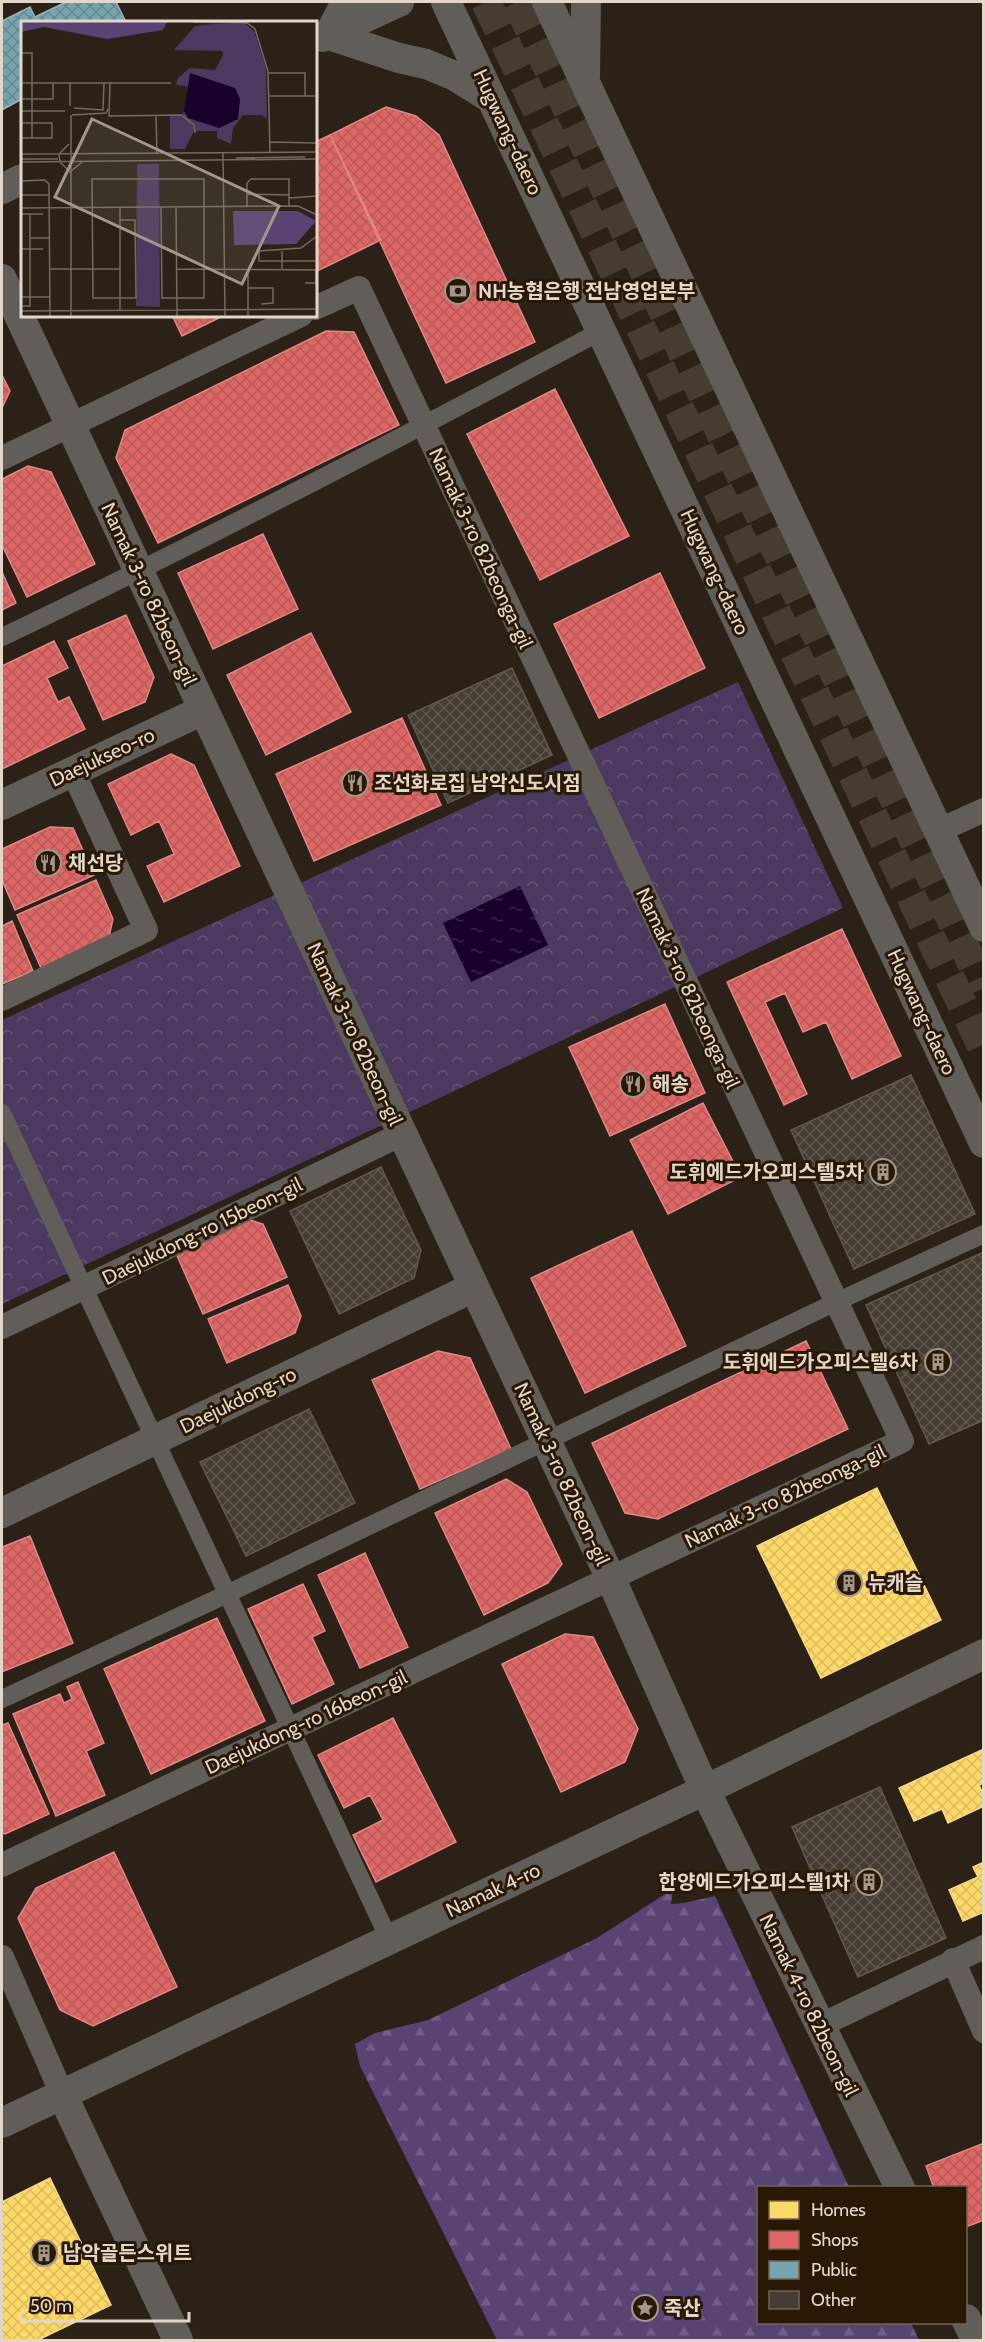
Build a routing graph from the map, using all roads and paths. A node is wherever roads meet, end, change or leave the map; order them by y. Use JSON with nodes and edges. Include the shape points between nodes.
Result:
{"nodes":[{"id":1,"x":346,"y":2,"type":"edge"},
{"id":2,"x":399,"y":2,"type":"edge"},
{"id":3,"x":446,"y":2,"type":"edge"},
{"id":4,"x":547,"y":2,"type":"edge"},
{"id":5,"x":586,"y":2,"type":"edge"},
{"id":6,"x":322,"y":38,"type":"edge"},
{"id":7,"x":585,"y":82,"type":"junction"},
{"id":8,"x":492,"y":99,"type":"junction"},
{"id":9,"x":21,"y":180,"type":"edge"},
{"id":10,"x":2,"y":189,"type":"edge"},
{"id":11,"x":2,"y":279,"type":"edge"},
{"id":12,"x":316,"y":308,"type":"edge"},
{"id":13,"x":299,"y":316,"type":"edge"},
{"id":14,"x":601,"y":331,"type":"junction"},
{"id":15,"x":70,"y":425,"type":"junction"},
{"id":16,"x":424,"y":425,"type":"junction"},
{"id":17,"x":2,"y":458,"type":"edge"},
{"id":18,"x":139,"y":572,"type":"junction"},
{"id":19,"x":2,"y":637,"type":"edge"},
{"id":20,"x":203,"y":710,"type":"junction"},
{"id":21,"x":73,"y":772,"type":"junction"},
{"id":22,"x":2,"y":805,"type":"edge"},
{"id":23,"x":984,"y":810,"type":"edge"},
{"id":24,"x":938,"y":831,"type":"junction"},
{"id":25,"x":984,"y":927,"type":"edge"},
{"id":26,"x":2,"y":999,"type":"edge"},
{"id":27,"x":2,"y":1113,"type":"edge"},
{"id":28,"x":402,"y":1134,"type":"junction"},
{"id":29,"x":984,"y":1143,"type":"edge"},
{"id":30,"x":984,"y":1234,"type":"edge"},
{"id":31,"x":474,"y":1287,"type":"junction"},
{"id":32,"x":83,"y":1288,"type":"junction"},
{"id":33,"x":836,"y":1302,"type":"junction"},
{"id":34,"x":2,"y":1327,"type":"edge"},
{"id":35,"x":154,"y":1440,"type":"junction"},
{"id":36,"x":547,"y":1442,"type":"junction"},
{"id":37,"x":2,"y":1513,"type":"edge"},
{"id":38,"x":611,"y":1579,"type":"junction"},
{"id":39,"x":227,"y":1594,"type":"junction"},
{"id":40,"x":984,"y":1654,"type":"edge"},
{"id":41,"x":2,"y":1699,"type":"edge"},
{"id":42,"x":291,"y":1729,"type":"junction"},
{"id":43,"x":705,"y":1790,"type":"junction"},
{"id":44,"x":2,"y":1865,"type":"edge"},
{"id":45,"x":389,"y":1939,"type":"junction"},
{"id":46,"x":984,"y":1947,"type":"edge"},
{"id":47,"x":2,"y":1957,"type":"edge"},
{"id":48,"x":952,"y":1960,"type":"junction"},
{"id":49,"x":819,"y":2026,"type":"junction"},
{"id":50,"x":984,"y":2031,"type":"edge"},
{"id":51,"x":62,"y":2094,"type":"junction"},
{"id":52,"x":2,"y":2123,"type":"edge"},
{"id":53,"x":899,"y":2186,"type":"edge"},
{"id":54,"x":967,"y":2321,"type":"edge"},
{"id":55,"x":172,"y":2339,"type":"edge"},
{"id":56,"x":976,"y":2340,"type":"edge"}],
"edges":[{"from":1,"to":6,"type":"street"},
{"from":2,"to":6,"type":"street"},
{"from":3,"to":8,"type":"street","name":"Hugwang-daero"},
{"from":4,"to":7,"type":"street"},
{"from":5,"to":7,"type":"street"},
{"from":6,"to":8,"type":"street","via":[[426,64]]},
{"from":7,"to":24,"type":"street"},
{"from":8,"to":14,"type":"street","name":"Hugwang-daero"},
{"from":9,"to":10,"type":"street"},
{"from":11,"to":15,"type":"street","name":"Namak 3-ro 82beon-gil"},
{"from":12,"to":16,"type":"street","name":"Namak 3-ro 82beonga-gil","via":[[359,288]]},
{"from":13,"to":15,"type":"street"},
{"from":14,"to":16,"type":"street"},
{"from":14,"to":29,"type":"street","name":"Hugwang-daero"},
{"from":15,"to":17,"type":"street"},
{"from":15,"to":18,"type":"street","name":"Namak 3-ro 82beon-gil"},
{"from":16,"to":18,"type":"street"},
{"from":16,"to":33,"type":"street","name":"Namak 3-ro 82beonga-gil"},
{"from":18,"to":19,"type":"street"},
{"from":18,"to":20,"type":"street","name":"Namak 3-ro 82beon-gil"},
{"from":20,"to":21,"type":"street","name":"Daejukseo-ro"},
{"from":20,"to":28,"type":"street","name":"Namak 3-ro 82beon-gil"},
{"from":21,"to":22,"type":"street","name":"Daejukseo-ro"},
{"from":21,"to":26,"type":"street","via":[[146,930]]},
{"from":23,"to":24,"type":"street"},
{"from":24,"to":25,"type":"street"},
{"from":27,"to":32,"type":"street"},
{"from":28,"to":31,"type":"street","name":"Namak 3-ro 82beon-gil"},
{"from":28,"to":32,"type":"street","name":"Daejukdong-ro 15beon-gil"},
{"from":30,"to":33,"type":"street"},
{"from":31,"to":35,"type":"street","name":"Daejukdong-ro"},
{"from":31,"to":36,"type":"street","name":"Namak 3-ro 82beon-gil"},
{"from":32,"to":34,"type":"street","name":"Daejukdong-ro 15beon-gil"},
{"from":32,"to":35,"type":"street"},
{"from":33,"to":36,"type":"street"},
{"from":33,"to":38,"type":"street","name":"Namak 3-ro 82beonga-gil","via":[[902,1441]]},
{"from":35,"to":37,"type":"street","name":"Daejukdong-ro"},
{"from":35,"to":39,"type":"street"},
{"from":36,"to":38,"type":"street","name":"Namak 3-ro 82beon-gil"},
{"from":36,"to":39,"type":"street"},
{"from":38,"to":42,"type":"street","name":"Daejukdong-ro 16beon-gil"},
{"from":38,"to":43,"type":"street","name":"Namak 3-ro 82beon-gil"},
{"from":39,"to":41,"type":"street"},
{"from":39,"to":42,"type":"street"},
{"from":40,"to":43,"type":"street","name":"Namak 4-ro"},
{"from":42,"to":44,"type":"street","name":"Daejukdong-ro 16beon-gil"},
{"from":42,"to":45,"type":"street"},
{"from":43,"to":45,"type":"street","name":"Namak 4-ro"},
{"from":43,"to":49,"type":"street","name":"Namak 4-ro 82beon-gil"},
{"from":45,"to":51,"type":"street","name":"Namak 4-ro"},
{"from":46,"to":48,"type":"street"},
{"from":47,"to":51,"type":"street"},
{"from":48,"to":49,"type":"street"},
{"from":48,"to":50,"type":"street"},
{"from":49,"to":53,"type":"street","name":"Namak 4-ro 82beon-gil"},
{"from":51,"to":52,"type":"street","name":"Namak 4-ro"},
{"from":51,"to":55,"type":"street"},
{"from":54,"to":56,"type":"street"}]}
